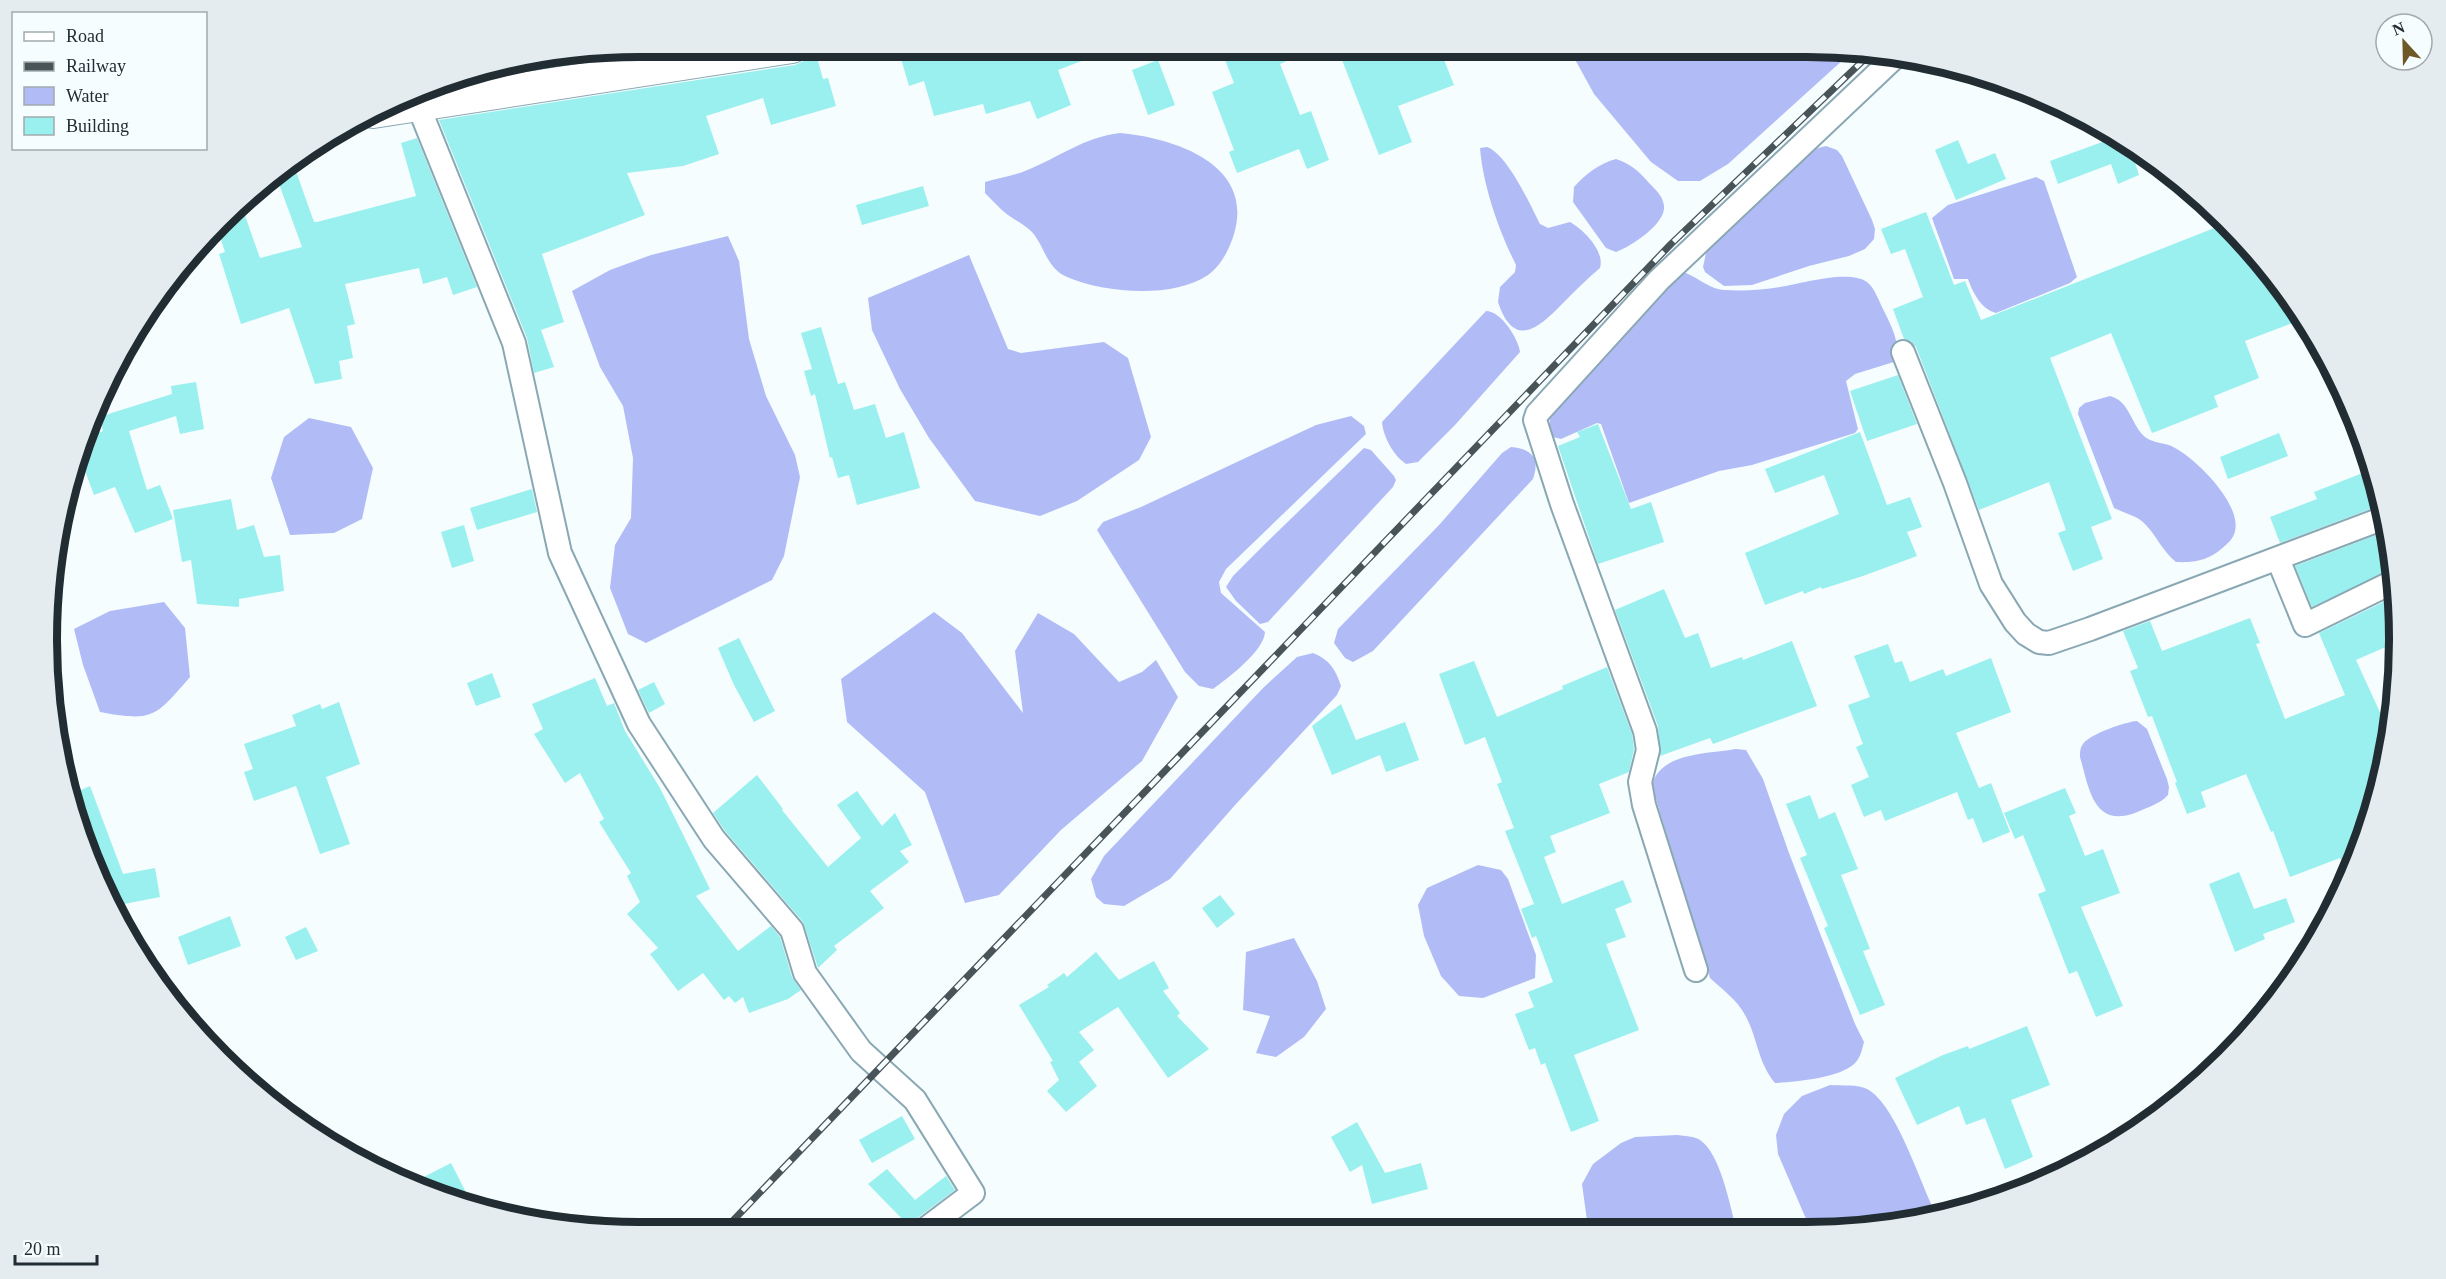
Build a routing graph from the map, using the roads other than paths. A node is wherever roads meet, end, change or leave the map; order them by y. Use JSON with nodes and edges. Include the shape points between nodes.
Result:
{"nodes":[{"id":1,"x":722,"y":57,"type":"edge"},
{"id":2,"x":1889,"y":63,"type":"edge"},
{"id":3,"x":427,"y":99,"type":"edge"},
{"id":4,"x":1903,"y":352,"type":"dead end"},
{"id":5,"x":2377,"y":521,"type":"edge"},
{"id":6,"x":2278,"y":559,"type":"junction"},
{"id":7,"x":2386,"y":585,"type":"edge"},
{"id":8,"x":1696,"y":970,"type":"dead end"},
{"id":9,"x":934,"y":1222,"type":"edge"}],
"edges":[{"from":1,"to":3,"type":"main road"},
{"from":2,"to":8,"type":"street","via":[[1659,280],[1535,420],[1645,730],[1648,750],[1640,782],[1644,805]]},
{"from":3,"to":9,"type":"street","via":[[514,343],[560,553],[639,724],[714,839],[792,930],[806,973],[861,1051],[915,1100],[973,1192]]},
{"from":4,"to":6,"type":"street","via":[[1991,584],[2015,622],[2039,642],[2049,643],[2090,629]]},
{"from":5,"to":6,"type":"street"},
{"from":6,"to":7,"type":"street","via":[[2305,625]]}]}
